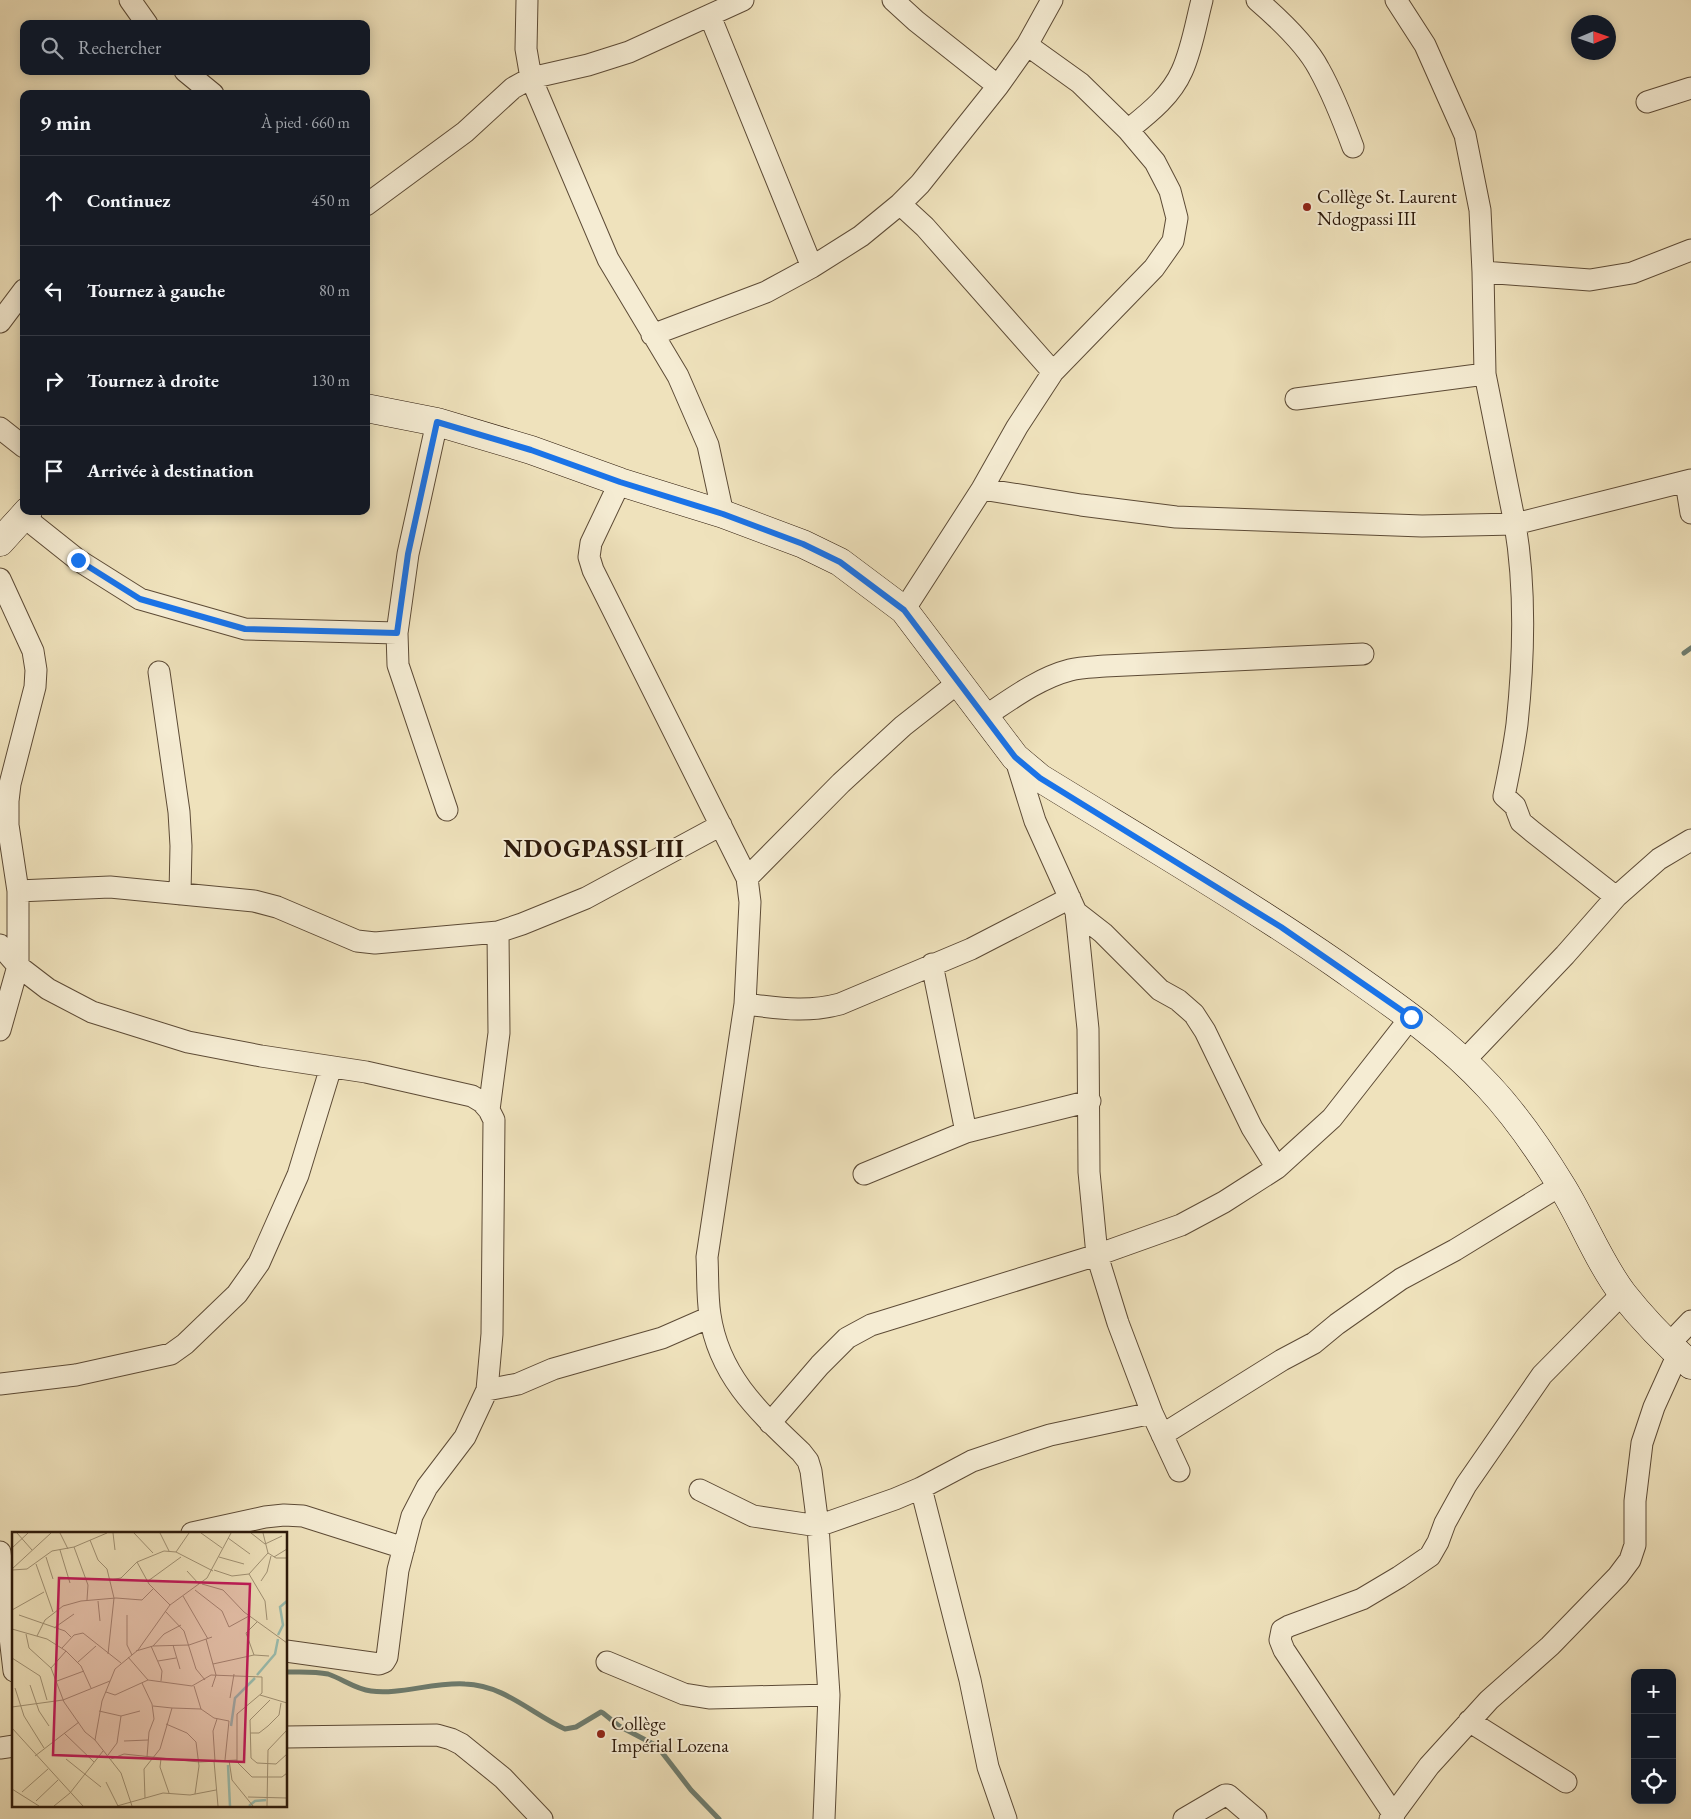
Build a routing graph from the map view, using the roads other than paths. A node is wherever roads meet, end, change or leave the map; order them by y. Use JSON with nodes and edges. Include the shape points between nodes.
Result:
{"nodes":[{"id":1,"x":130,"y":0,"type":"edge"},
{"id":2,"x":527,"y":0,"type":"edge"},
{"id":3,"x":743,"y":0,"type":"edge"},
{"id":4,"x":893,"y":0,"type":"edge"},
{"id":5,"x":1052,"y":0,"type":"edge"},
{"id":6,"x":1202,"y":0,"type":"edge"},
{"id":7,"x":1258,"y":0,"type":"edge"},
{"id":8,"x":1396,"y":0,"type":"edge"},
{"id":9,"x":710,"y":16,"type":"junction"},
{"id":10,"x":144,"y":20,"type":"edge"},
{"id":11,"x":1027,"y":45,"type":"junction"},
{"id":12,"x":190,"y":75,"type":"edge"},
{"id":13,"x":531,"y":78,"type":"junction"},
{"id":14,"x":998,"y":86,"type":"junction"},
{"id":15,"x":1691,"y":88,"type":"edge"},
{"id":16,"x":208,"y":90,"type":"edge"},
{"id":17,"x":1646,"y":102,"type":"dead end"},
{"id":18,"x":1128,"y":130,"type":"junction"},
{"id":19,"x":1353,"y":147,"type":"dead end"},
{"id":20,"x":370,"y":202,"type":"edge"},
{"id":21,"x":900,"y":204,"type":"junction"},
{"id":22,"x":1691,"y":250,"type":"edge"},
{"id":23,"x":812,"y":267,"type":"junction"},
{"id":24,"x":1484,"y":272,"type":"junction"},
{"id":25,"x":20,"y":295,"type":"edge"},
{"id":26,"x":0,"y":322,"type":"edge"},
{"id":27,"x":652,"y":335,"type":"junction"},
{"id":28,"x":1054,"y":372,"type":"junction"},
{"id":29,"x":1485,"y":374,"type":"junction"},
{"id":30,"x":1296,"y":399,"type":"dead end"},
{"id":31,"x":370,"y":409,"type":"edge"},
{"id":32,"x":437,"y":422,"type":"junction"},
{"id":33,"x":0,"y":428,"type":"edge"},
{"id":34,"x":20,"y":444,"type":"edge"},
{"id":35,"x":1688,"y":481,"type":"edge"},
{"id":36,"x":620,"y":482,"type":"junction"},
{"id":37,"x":982,"y":489,"type":"junction"},
{"id":38,"x":1691,"y":513,"type":"edge"},
{"id":39,"x":723,"y":514,"type":"junction"},
{"id":40,"x":25,"y":515,"type":"edge"},
{"id":41,"x":27,"y":515,"type":"edge"},
{"id":42,"x":1515,"y":524,"type":"junction"},
{"id":43,"x":0,"y":542,"type":"edge"},
{"id":44,"x":0,"y":579,"type":"edge"},
{"id":45,"x":904,"y":610,"type":"junction"},
{"id":46,"x":397,"y":633,"type":"junction"},
{"id":47,"x":1363,"y":654,"type":"dead end"},
{"id":48,"x":159,"y":672,"type":"dead end"},
{"id":49,"x":959,"y":682,"type":"junction"},
{"id":50,"x":984,"y":716,"type":"junction"},
{"id":51,"x":1015,"y":757,"type":"junction"},
{"id":52,"x":447,"y":810,"type":"dead end"},
{"id":53,"x":721,"y":825,"type":"junction"},
{"id":54,"x":1689,"y":845,"type":"edge"},
{"id":55,"x":747,"y":878,"type":"junction"},
{"id":56,"x":18,"y":891,"type":"junction"},
{"id":57,"x":180,"y":894,"type":"junction"},
{"id":58,"x":1616,"y":897,"type":"junction"},
{"id":59,"x":1073,"y":905,"type":"junction"},
{"id":60,"x":498,"y":932,"type":"junction"},
{"id":61,"x":0,"y":945,"type":"edge"},
{"id":62,"x":932,"y":964,"type":"junction"},
{"id":63,"x":18,"y":966,"type":"junction"},
{"id":64,"x":745,"y":1004,"type":"junction"},
{"id":65,"x":1411,"y":1017,"type":"junction"},
{"id":66,"x":0,"y":1026,"type":"edge"},
{"id":67,"x":0,"y":1030,"type":"edge"},
{"id":68,"x":1464,"y":1061,"type":"junction"},
{"id":69,"x":331,"y":1067,"type":"junction"},
{"id":70,"x":1090,"y":1101,"type":"junction"},
{"id":71,"x":490,"y":1110,"type":"junction"},
{"id":72,"x":966,"y":1132,"type":"junction"},
{"id":73,"x":1278,"y":1168,"type":"junction"},
{"id":74,"x":864,"y":1174,"type":"dead end"},
{"id":75,"x":1561,"y":1185,"type":"junction"},
{"id":76,"x":1097,"y":1255,"type":"junction"},
{"id":77,"x":1623,"y":1293,"type":"junction"},
{"id":78,"x":710,"y":1317,"type":"junction"},
{"id":79,"x":1691,"y":1321,"type":"edge"},
{"id":80,"x":1679,"y":1354,"type":"edge"},
{"id":81,"x":0,"y":1384,"type":"edge"},
{"id":82,"x":487,"y":1390,"type":"junction"},
{"id":83,"x":1152,"y":1413,"type":"junction"},
{"id":84,"x":770,"y":1423,"type":"junction"},
{"id":85,"x":1162,"y":1434,"type":"junction"},
{"id":86,"x":1179,"y":1471,"type":"dead end"},
{"id":87,"x":921,"y":1488,"type":"junction"},
{"id":88,"x":700,"y":1490,"type":"dead end"},
{"id":89,"x":266,"y":1525,"type":"edge"},
{"id":90,"x":818,"y":1526,"type":"junction"},
{"id":91,"x":201,"y":1532,"type":"edge"},
{"id":92,"x":404,"y":1548,"type":"junction"},
{"id":93,"x":0,"y":1552,"type":"edge"},
{"id":94,"x":12,"y":1631,"type":"edge"},
{"id":95,"x":288,"y":1651,"type":"edge"},
{"id":96,"x":607,"y":1662,"type":"dead end"},
{"id":97,"x":829,"y":1696,"type":"junction"},
{"id":98,"x":1469,"y":1721,"type":"junction"},
{"id":99,"x":288,"y":1738,"type":"edge"},
{"id":100,"x":1566,"y":1782,"type":"dead end"},
{"id":101,"x":1392,"y":1817,"type":"edge"},
{"id":102,"x":542,"y":1819,"type":"edge"},
{"id":103,"x":824,"y":1819,"type":"edge"},
{"id":104,"x":1006,"y":1819,"type":"edge"},
{"id":105,"x":1184,"y":1819,"type":"edge"},
{"id":106,"x":1256,"y":1819,"type":"edge"}],
"edges":[{"from":1,"to":10,"type":"street"},
{"from":2,"to":13,"type":"street","via":[[526,49]]},
{"from":3,"to":9,"type":"street"},
{"from":4,"to":14,"type":"street"},
{"from":5,"to":11,"type":"street"},
{"from":6,"to":18,"type":"street","via":[[1183,70],[1159,104]]},
{"from":7,"to":19,"type":"street","via":[[1284,24],[1319,67],[1338,105]]},
{"from":8,"to":24,"type":"street","via":[[1425,45],[1465,135],[1480,210]]},
{"from":9,"to":13,"type":"street","via":[[629,52]]},
{"from":9,"to":23,"type":"street"},
{"from":11,"to":14,"type":"street"},
{"from":11,"to":18,"type":"street","via":[[1080,83]]},
{"from":12,"to":16,"type":"street"},
{"from":13,"to":20,"type":"street","via":[[512,88],[465,132]]},
{"from":13,"to":27,"type":"street","via":[[608,260]]},
{"from":14,"to":21,"type":"street","via":[[920,184]]},
{"from":15,"to":17,"type":"street"},
{"from":18,"to":28,"type":"street","via":[[1155,162],[1170,191],[1177,218],[1173,242],[1154,268]]},
{"from":21,"to":23,"type":"street","via":[[862,236]]},
{"from":21,"to":28,"type":"street"},
{"from":22,"to":24,"type":"street","via":[[1632,273],[1590,280]]},
{"from":23,"to":27,"type":"street","via":[[766,292]]},
{"from":24,"to":29,"type":"street"},
{"from":25,"to":26,"type":"street"},
{"from":27,"to":39,"type":"street","via":[[678,376],[708,446]]},
{"from":28,"to":37,"type":"street","via":[[1017,427]]},
{"from":29,"to":30,"type":"street"},
{"from":29,"to":42,"type":"street"},
{"from":31,"to":32,"type":"main road"},
{"from":32,"to":36,"type":"main road","via":[[531,450]]},
{"from":32,"to":46,"type":"street","via":[[408,554]]},
{"from":33,"to":34,"type":"street"},
{"from":35,"to":38,"type":"street"},
{"from":35,"to":42,"type":"street"},
{"from":36,"to":39,"type":"main road"},
{"from":36,"to":53,"type":"street","via":[[591,542],[589,557]]},
{"from":37,"to":42,"type":"street","via":[[1176,518],[1422,526]]},
{"from":37,"to":45,"type":"street"},
{"from":39,"to":45,"type":"main road","via":[[803,544],[840,562]]},
{"from":40,"to":43,"type":"main road"},
{"from":41,"to":46,"type":"street","via":[[78,560],[140,599],[245,629]]},
{"from":42,"to":58,"type":"street","via":[[1522,590],[1522,664],[1517,725],[1504,796],[1515,806],[1521,822]]},
{"from":44,"to":56,"type":"street","via":[[33,651],[36,670],[35,687],[8,801],[8,825]]},
{"from":45,"to":49,"type":"main road"},
{"from":46,"to":52,"type":"street","via":[[398,665]]},
{"from":47,"to":50,"type":"street","via":[[1071,669],[1026,690]]},
{"from":48,"to":57,"type":"street","via":[[179,812]]},
{"from":49,"to":50,"type":"main road"},
{"from":49,"to":55,"type":"street","via":[[841,783]]},
{"from":50,"to":51,"type":"main road"},
{"from":51,"to":59,"type":"street","via":[[1035,821]]},
{"from":51,"to":65,"type":"main road","via":[[1040,778],[1281,927]]},
{"from":53,"to":55,"type":"street"},
{"from":53,"to":60,"type":"street","via":[[586,898]]},
{"from":54,"to":58,"type":"street","via":[[1659,859]]},
{"from":55,"to":64,"type":"street","via":[[750,902]]},
{"from":56,"to":57,"type":"street","via":[[110,887]]},
{"from":56,"to":63,"type":"street"},
{"from":57,"to":60,"type":"street","via":[[254,901],[356,941],[374,943]]},
{"from":58,"to":68,"type":"street","via":[[1566,955]]},
{"from":59,"to":62,"type":"street"},
{"from":59,"to":70,"type":"street","via":[[1088,1028]]},
{"from":59,"to":73,"type":"street","via":[[1160,990],[1194,1014],[1252,1128]]},
{"from":60,"to":71,"type":"street","via":[[499,1033]]},
{"from":61,"to":63,"type":"street"},
{"from":62,"to":64,"type":"street","via":[[840,1004],[822,1008],[803,1010]]},
{"from":62,"to":72,"type":"street"},
{"from":63,"to":66,"type":"street"},
{"from":63,"to":69,"type":"street","via":[[48,989],[92,1012],[188,1042]]},
{"from":64,"to":78,"type":"street","via":[[707,1257]]},
{"from":65,"to":68,"type":"main road"},
{"from":65,"to":73,"type":"street","via":[[1332,1118]]},
{"from":66,"to":67,"type":"street"},
{"from":68,"to":75,"type":"main road","via":[[1517,1123]]},
{"from":69,"to":71,"type":"street","via":[[472,1096]]},
{"from":69,"to":81,"type":"street","via":[[298,1175],[259,1263],[237,1294],[185,1344],[171,1354],[76,1374]]},
{"from":70,"to":72,"type":"street"},
{"from":70,"to":76,"type":"street","via":[[1090,1172]]},
{"from":71,"to":82,"type":"street","via":[[494,1120],[492,1326]]},
{"from":72,"to":74,"type":"street"},
{"from":73,"to":76,"type":"street","via":[[1181,1226]]},
{"from":75,"to":77,"type":"main road"},
{"from":75,"to":85,"type":"street","via":[[1401,1279],[1314,1343]]},
{"from":76,"to":83,"type":"street","via":[[1118,1323]]},
{"from":76,"to":84,"type":"street","via":[[871,1325],[847,1338],[820,1364]]},
{"from":77,"to":80,"type":"main road"},
{"from":77,"to":101,"type":"street","via":[[1542,1375],[1466,1485],[1430,1556],[1362,1599],[1282,1630],[1280,1640],[1284,1650]]},
{"from":78,"to":82,"type":"street","via":[[662,1338],[553,1370],[518,1384]]},
{"from":78,"to":84,"type":"street","via":[[720,1354],[733,1379]]},
{"from":79,"to":80,"type":"street"},
{"from":80,"to":98,"type":"street","via":[[1654,1407],[1642,1443],[1635,1545],[1630,1560],[1550,1646]]},
{"from":82,"to":92,"type":"street","via":[[465,1437],[426,1487],[412,1516]]},
{"from":83,"to":85,"type":"street"},
{"from":83,"to":87,"type":"street","via":[[1028,1442],[972,1462]]},
{"from":84,"to":90,"type":"street","via":[[808,1460]]},
{"from":85,"to":86,"type":"street"},
{"from":87,"to":90,"type":"street"},
{"from":87,"to":104,"type":"street","via":[[970,1680],[988,1767]]},
{"from":88,"to":90,"type":"street","via":[[753,1516]]},
{"from":89,"to":91,"type":"street"},
{"from":89,"to":92,"type":"street","via":[[284,1515],[303,1516]]},
{"from":90,"to":97,"type":"street"},
{"from":92,"to":95,"type":"street","via":[[384,1662],[379,1664]]},
{"from":93,"to":94,"type":"street"},
{"from":96,"to":97,"type":"street","via":[[684,1694],[700,1697]]},
{"from":97,"to":103,"type":"street"},
{"from":98,"to":100,"type":"street"},
{"from":98,"to":101,"type":"street","via":[[1429,1766]]},
{"from":99,"to":102,"type":"street","via":[[437,1735],[451,1739],[503,1778]]},
{"from":105,"to":106,"type":"street","via":[[1228,1795]]}]}
